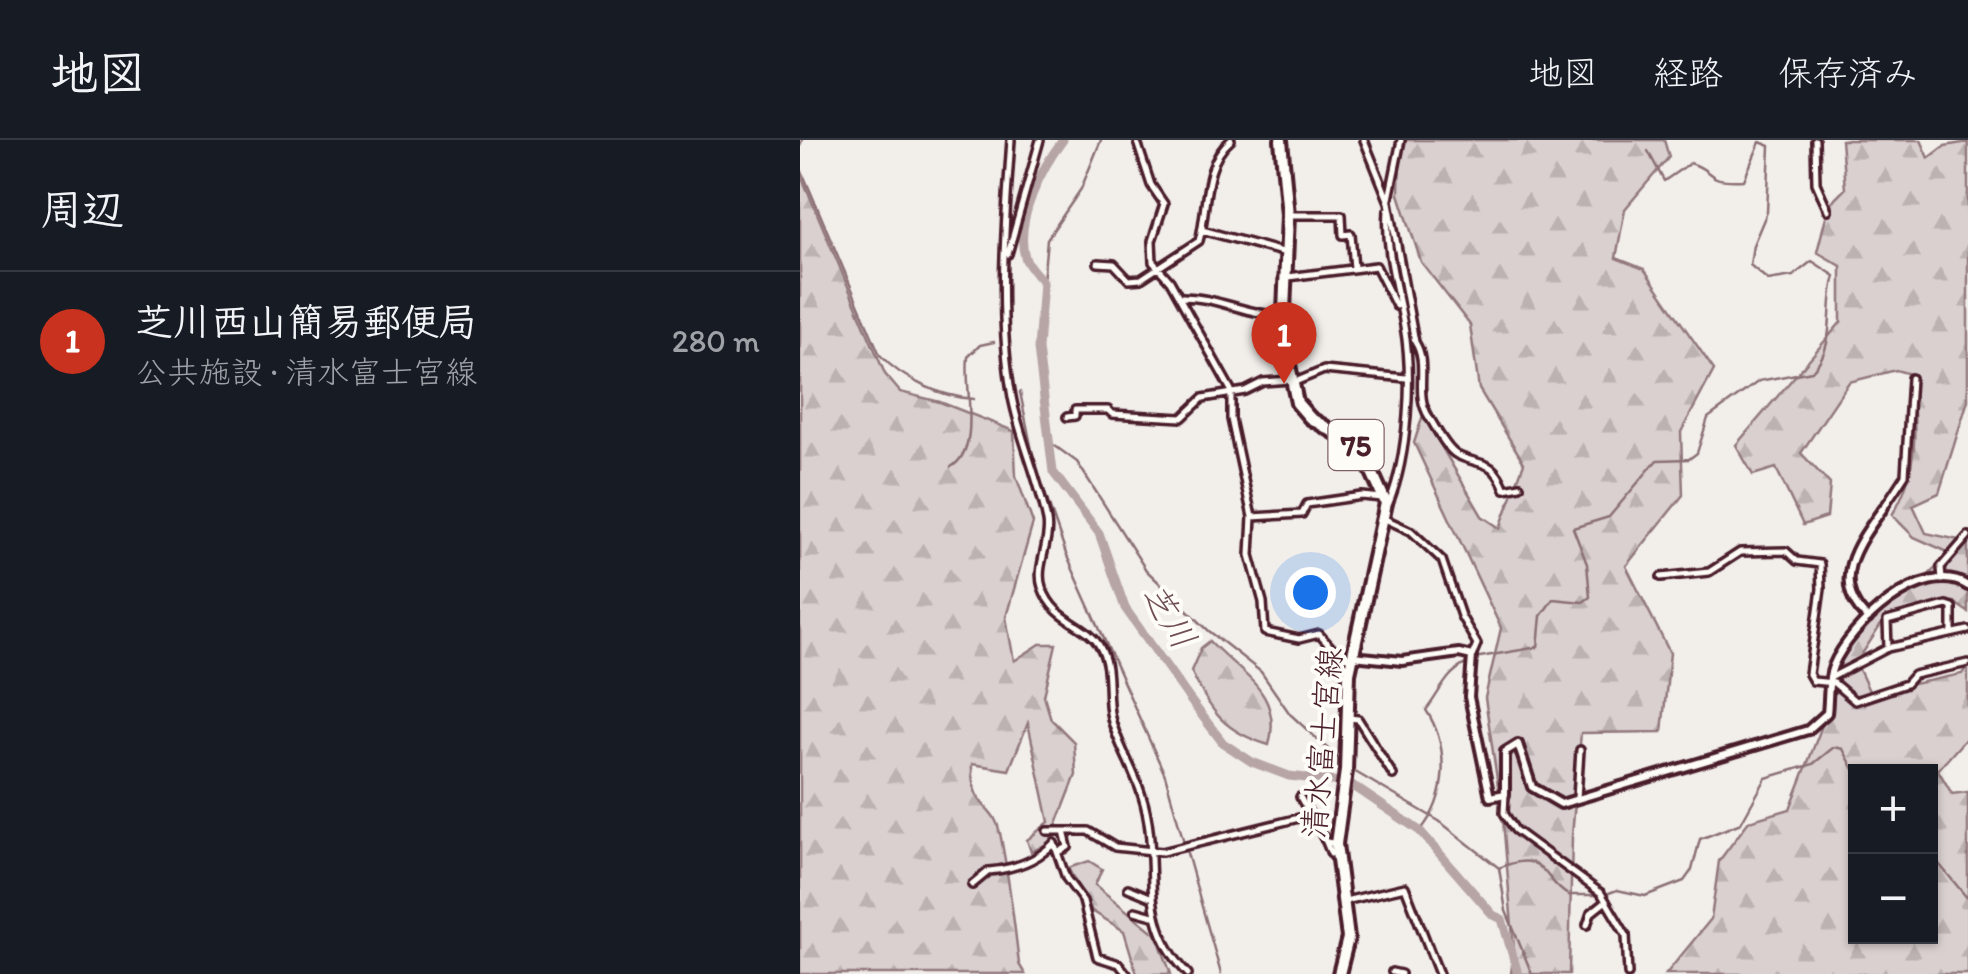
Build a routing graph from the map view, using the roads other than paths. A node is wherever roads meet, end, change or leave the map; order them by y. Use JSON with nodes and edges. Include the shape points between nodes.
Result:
{"nodes":[{"id":1,"x":1011,"y":140,"type":"edge"},
{"id":2,"x":1040,"y":140,"type":"edge"},
{"id":3,"x":1231,"y":140,"type":"edge"},
{"id":4,"x":1282,"y":140,"type":"edge"},
{"id":5,"x":1364,"y":140,"type":"edge"},
{"id":6,"x":1400,"y":140,"type":"edge"},
{"id":7,"x":1814,"y":140,"type":"edge"},
{"id":8,"x":1138,"y":145,"type":"dead end"},
{"id":9,"x":1388,"y":202,"type":"junction"},
{"id":10,"x":1828,"y":210,"type":"dead end"},
{"id":11,"x":1288,"y":215,"type":"junction"},
{"id":12,"x":1202,"y":230,"type":"junction"},
{"id":13,"x":1286,"y":253,"type":"junction"},
{"id":14,"x":1007,"y":256,"type":"junction"},
{"id":15,"x":1098,"y":263,"type":"dead end"},
{"id":16,"x":1354,"y":268,"type":"junction"},
{"id":17,"x":1156,"y":271,"type":"junction"},
{"id":18,"x":1285,"y":277,"type":"junction"},
{"id":19,"x":1180,"y":297,"type":"junction"},
{"id":20,"x":1283,"y":316,"type":"junction"},
{"id":21,"x":1402,"y":316,"type":"junction"},
{"id":22,"x":1406,"y":378,"type":"junction"},
{"id":23,"x":1912,"y":378,"type":"dead end"},
{"id":24,"x":1292,"y":382,"type":"junction"},
{"id":25,"x":1231,"y":390,"type":"junction"},
{"id":26,"x":1067,"y":417,"type":"dead end"},
{"id":27,"x":1520,"y":486,"type":"dead end"},
{"id":28,"x":1884,"y":507,"type":"joint"},
{"id":29,"x":1385,"y":509,"type":"junction"},
{"id":30,"x":1252,"y":517,"type":"junction"},
{"id":31,"x":1968,"y":536,"type":"edge"},
{"id":32,"x":1661,"y":577,"type":"dead end"},
{"id":33,"x":1942,"y":580,"type":"junction"},
{"id":34,"x":1968,"y":586,"type":"edge"},
{"id":35,"x":1868,"y":620,"type":"junction"},
{"id":36,"x":1968,"y":630,"type":"edge"},
{"id":37,"x":1952,"y":633,"type":"junction"},
{"id":38,"x":1888,"y":648,"type":"junction"},
{"id":39,"x":1472,"y":656,"type":"junction"},
{"id":40,"x":1352,"y":657,"type":"junction"},
{"id":41,"x":1968,"y":663,"type":"edge"},
{"id":42,"x":1829,"y":679,"type":"junction"},
{"id":43,"x":1349,"y":718,"type":"junction"},
{"id":44,"x":1580,"y":750,"type":"dead end"},
{"id":45,"x":1393,"y":775,"type":"dead end"},
{"id":46,"x":1505,"y":794,"type":"junction"},
{"id":47,"x":1300,"y":797,"type":"dead end"},
{"id":48,"x":1577,"y":801,"type":"junction"},
{"id":49,"x":1311,"y":815,"type":"junction"},
{"id":50,"x":1064,"y":830,"type":"junction"},
{"id":51,"x":1047,"y":831,"type":"dead end"},
{"id":52,"x":1331,"y":847,"type":"junction"},
{"id":53,"x":1059,"y":852,"type":"junction"},
{"id":54,"x":1150,"y":852,"type":"junction"},
{"id":55,"x":972,"y":885,"type":"dead end"},
{"id":56,"x":1128,"y":888,"type":"dead end"},
{"id":57,"x":1150,"y":897,"type":"junction"},
{"id":58,"x":1606,"y":901,"type":"junction"},
{"id":59,"x":1345,"y":902,"type":"junction"},
{"id":60,"x":1135,"y":911,"type":"dead end"},
{"id":61,"x":1153,"y":916,"type":"junction"},
{"id":62,"x":1587,"y":925,"type":"dead end"},
{"id":63,"x":1392,"y":972,"type":"edge"},
{"id":64,"x":1127,"y":974,"type":"edge"},
{"id":65,"x":1188,"y":974,"type":"edge"},
{"id":66,"x":1339,"y":974,"type":"edge"},
{"id":67,"x":1401,"y":974,"type":"edge"},
{"id":68,"x":1439,"y":974,"type":"edge"},
{"id":69,"x":1628,"y":974,"type":"edge"}],
"edges":[{"from":1,"to":14,"type":"street"},
{"from":2,"to":14,"type":"street"},
{"from":3,"to":12,"type":"street","via":[[1205,194]]},
{"from":4,"to":11,"type":"main road","number":"75"},
{"from":5,"to":9,"type":"street"},
{"from":6,"to":9,"type":"street"},
{"from":7,"to":10,"type":"street","via":[[1816,184]]},
{"from":8,"to":17,"type":"street","via":[[1164,204],[1152,241]]},
{"from":9,"to":21,"type":"street","via":[[1386,250]]},
{"from":9,"to":27,"type":"street","via":[[1422,361],[1425,412],[1454,454],[1488,464],[1505,489]]},
{"from":11,"to":13,"type":"main road","number":"75"},
{"from":11,"to":16,"type":"street","via":[[1342,215]]},
{"from":12,"to":13,"type":"street"},
{"from":12,"to":17,"type":"street","via":[[1199,241]]},
{"from":13,"to":18,"type":"main road","number":"75"},
{"from":14,"to":54,"type":"street","via":[[1010,379],[1048,525],[1039,578],[1054,609],[1095,639],[1104,656],[1111,716],[1142,796]]},
{"from":15,"to":17,"type":"street","via":[[1114,264],[1129,280]]},
{"from":16,"to":18,"type":"street"},
{"from":16,"to":21,"type":"street","via":[[1379,267]]},
{"from":17,"to":19,"type":"street"},
{"from":18,"to":20,"type":"main road","number":"75"},
{"from":19,"to":20,"type":"street"},
{"from":19,"to":25,"type":"street"},
{"from":20,"to":24,"type":"main road","number":"75"},
{"from":21,"to":22,"type":"street"},
{"from":22,"to":24,"type":"street","via":[[1324,370]]},
{"from":22,"to":29,"type":"street","via":[[1408,425]]},
{"from":23,"to":28,"type":"street","via":[[1905,475]]},
{"from":24,"to":25,"type":"street"},
{"from":24,"to":29,"type":"main road","number":"75","via":[[1304,414],[1367,456]]},
{"from":25,"to":26,"type":"street","via":[[1203,398],[1182,418],[1108,410],[1075,410]]},
{"from":25,"to":30,"type":"street"},
{"from":28,"to":35,"type":"street","via":[[1848,566],[1850,598]]},
{"from":29,"to":30,"type":"street","via":[[1362,496],[1307,504],[1302,514]]},
{"from":29,"to":39,"type":"street","via":[[1442,560],[1477,644]]},
{"from":29,"to":40,"type":"main road","name":"清水富士宮線"},
{"from":30,"to":40,"type":"street","via":[[1249,546],[1265,632],[1319,634],[1338,654]]},
{"from":31,"to":33,"type":"street","via":[[1941,567]]},
{"from":32,"to":42,"type":"street","via":[[1709,572],[1740,552],[1786,551],[1797,561],[1820,564],[1809,674],[1812,681]]},
{"from":33,"to":34,"type":"street"},
{"from":33,"to":35,"type":"street","via":[[1909,587]]},
{"from":35,"to":42,"type":"street"},
{"from":36,"to":37,"type":"street"},
{"from":37,"to":38,"type":"street"},
{"from":37,"to":38,"type":"street","via":[[1952,607],[1946,605],[1887,620]]},
{"from":38,"to":42,"type":"street"},
{"from":39,"to":40,"type":"street","via":[[1402,662]]},
{"from":39,"to":46,"type":"street","via":[[1468,697],[1486,786],[1490,797]]},
{"from":40,"to":43,"type":"main road","name":"清水富士宮線"},
{"from":41,"to":42,"type":"street","via":[[1914,675],[1906,684],[1855,700]]},
{"from":42,"to":48,"type":"street","via":[[1827,713],[1808,730]]},
{"from":43,"to":45,"type":"street","via":[[1358,718]]},
{"from":43,"to":52,"type":"main road","name":"清水富士宮線"},
{"from":44,"to":48,"type":"street"},
{"from":46,"to":48,"type":"street","via":[[1504,752],[1518,744],[1532,788],[1554,802]]},
{"from":46,"to":58,"type":"street","via":[[1504,813],[1515,830],[1566,863]]},
{"from":47,"to":49,"type":"street"},
{"from":49,"to":52,"type":"street"},
{"from":49,"to":54,"type":"street"},
{"from":50,"to":51,"type":"street"},
{"from":50,"to":53,"type":"street","via":[[1068,847]]},
{"from":50,"to":54,"type":"street"},
{"from":52,"to":59,"type":"main road","name":"清水富士宮線"},
{"from":53,"to":55,"type":"street","via":[[1054,842],[1044,854],[989,872]]},
{"from":53,"to":64,"type":"street","via":[[1086,909],[1097,958],[1120,964]]},
{"from":54,"to":57,"type":"street"},
{"from":56,"to":57,"type":"street"},
{"from":57,"to":61,"type":"street"},
{"from":58,"to":62,"type":"street"},
{"from":58,"to":69,"type":"street","via":[[1626,935]]},
{"from":59,"to":66,"type":"main road","name":"清水富士宮線","via":[[1347,948]]},
{"from":59,"to":68,"type":"street","via":[[1405,887]]},
{"from":60,"to":61,"type":"street"},
{"from":61,"to":65,"type":"street"},
{"from":63,"to":67,"type":"street"}]}
